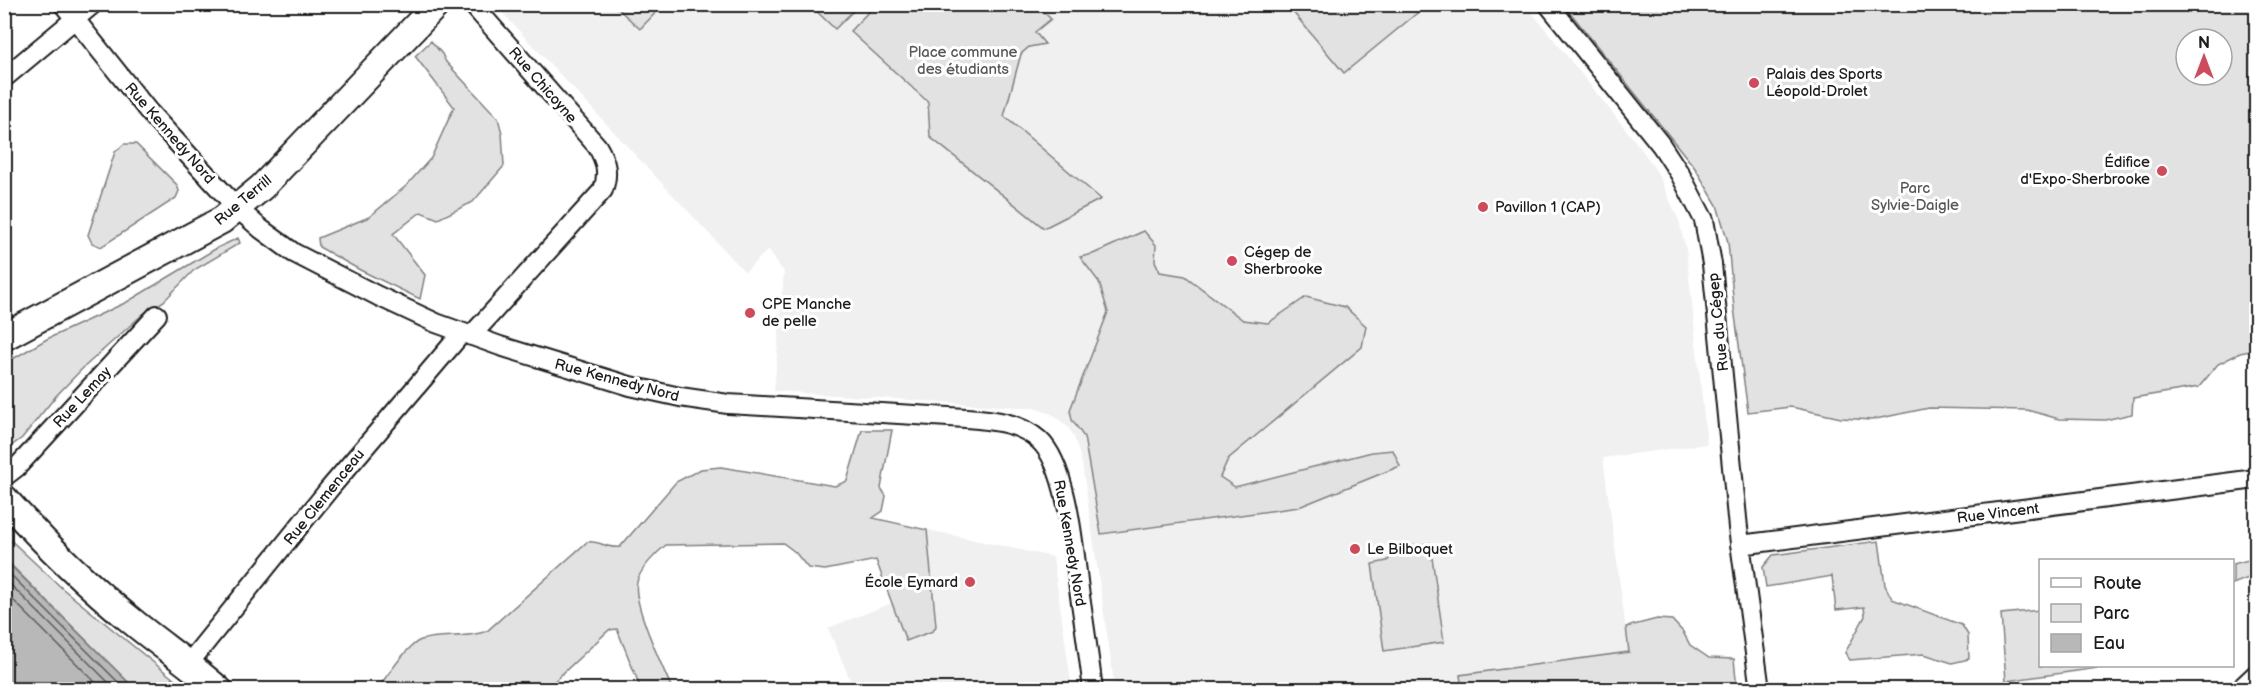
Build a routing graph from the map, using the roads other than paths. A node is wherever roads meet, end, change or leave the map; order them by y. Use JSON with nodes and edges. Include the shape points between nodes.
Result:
{"nodes":[{"id":1,"x":93,"y":4,"type":"edge"},
{"id":2,"x":437,"y":4,"type":"edge"},
{"id":3,"x":472,"y":4,"type":"edge"},
{"id":4,"x":1548,"y":4,"type":"edge"},
{"id":5,"x":69,"y":11,"type":"edge"},
{"id":6,"x":4,"y":78,"type":"edge"},
{"id":7,"x":606,"y":170,"type":"joint"},
{"id":8,"x":237,"y":208,"type":"junction"},
{"id":9,"x":157,"y":315,"type":"dead end"},
{"id":10,"x":467,"y":335,"type":"junction"},
{"id":11,"x":4,"y":337,"type":"edge"},
{"id":12,"x":4,"y":477,"type":"edge"},
{"id":13,"x":2256,"y":479,"type":"edge"},
{"id":14,"x":4,"y":498,"type":"edge"},
{"id":15,"x":1740,"y":545,"type":"junction"},
{"id":16,"x":189,"y":663,"type":"junction"},
{"id":17,"x":2256,"y":674,"type":"edge"},
{"id":18,"x":219,"y":690,"type":"edge"},
{"id":19,"x":1093,"y":690,"type":"edge"},
{"id":20,"x":1760,"y":690,"type":"edge"},
{"id":21,"x":2239,"y":690,"type":"edge"}],
"edges":[{"from":1,"to":5,"type":"street"},
{"from":2,"to":8,"type":"street","name":"Rue Terrill","via":[[262,187]]},
{"from":3,"to":7,"type":"street","name":"Rue Chicoyne","via":[[597,146]]},
{"from":4,"to":15,"type":"street","name":"Rue du Cégep","via":[[1661,145],[1704,220],[1715,286]]},
{"from":5,"to":6,"type":"street"},
{"from":5,"to":8,"type":"street","name":"Rue Kennedy Nord","via":[[149,112]]},
{"from":7,"to":10,"type":"street","name":"Rue Clemenceau","via":[[603,190]]},
{"from":8,"to":10,"type":"street","name":"Rue Kennedy Nord","via":[[314,264]]},
{"from":8,"to":11,"type":"street","name":"Rue Terrill","via":[[206,229]]},
{"from":9,"to":12,"type":"street","name":"Rue Lemay"},
{"from":10,"to":16,"type":"street","name":"Rue Clemenceau","via":[[330,488]]},
{"from":10,"to":19,"type":"street","name":"Rue Kennedy Nord","via":[[630,386],[680,397],[728,404],[993,420],[1025,430],[1049,451],[1062,484]]},
{"from":13,"to":15,"type":"street","name":"Rue Vincent"},
{"from":14,"to":16,"type":"street","via":[[65,561]]},
{"from":15,"to":20,"type":"street","name":"Rue du Cégep"},
{"from":16,"to":18,"type":"street"},
{"from":17,"to":21,"type":"street"}]}
